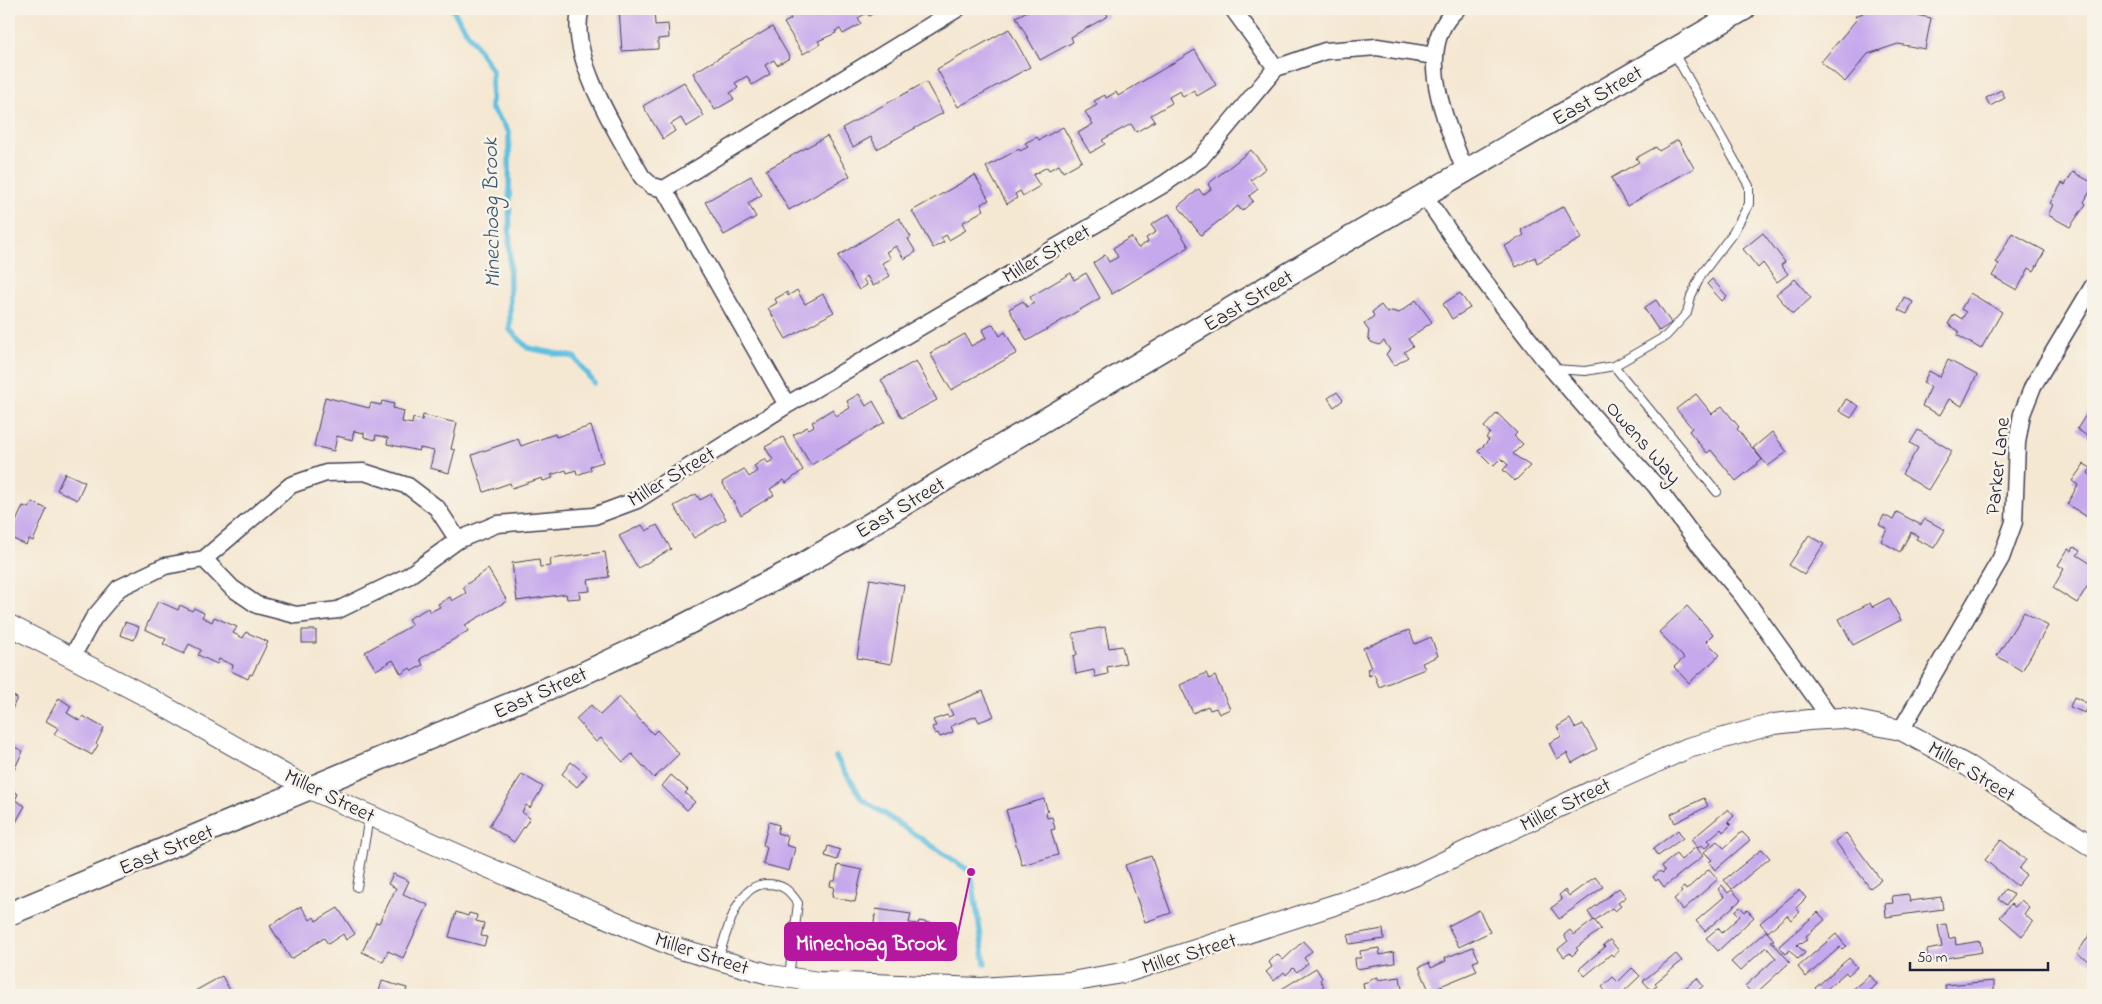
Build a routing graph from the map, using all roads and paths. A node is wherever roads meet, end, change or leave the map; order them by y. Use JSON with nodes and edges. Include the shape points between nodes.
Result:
{"nodes":[{"id":1,"x":581,"y":9,"type":"edge"},
{"id":2,"x":957,"y":9,"type":"edge"},
{"id":3,"x":1233,"y":9,"type":"edge"},
{"id":4,"x":1457,"y":9,"type":"edge"},
{"id":5,"x":1744,"y":9,"type":"edge"},
{"id":6,"x":1673,"y":51,"type":"junction"},
{"id":7,"x":1435,"y":56,"type":"junction"},
{"id":8,"x":1276,"y":68,"type":"junction"},
{"id":9,"x":1465,"y":171,"type":"junction"},
{"id":10,"x":664,"y":189,"type":"junction"},
{"id":11,"x":1424,"y":195,"type":"junction"},
{"id":12,"x":2093,"y":286,"type":"edge"},
{"id":13,"x":1614,"y":366,"type":"junction"},
{"id":14,"x":1552,"y":369,"type":"junction"},
{"id":15,"x":787,"y":405,"type":"junction"},
{"id":16,"x":1717,"y":492,"type":"dead end"},
{"id":17,"x":458,"y":540,"type":"junction"},
{"id":18,"x":204,"y":559,"type":"junction"},
{"id":19,"x":9,"y":625,"type":"edge"},
{"id":20,"x":72,"y":657,"type":"junction"},
{"id":21,"x":1831,"y":719,"type":"junction"},
{"id":22,"x":1901,"y":730,"type":"junction"},
{"id":23,"x":310,"y":789,"type":"junction"},
{"id":24,"x":369,"y":815,"type":"junction"},
{"id":25,"x":2093,"y":847,"type":"edge"},
{"id":26,"x":357,"y":887,"type":"dead end"},
{"id":27,"x":9,"y":914,"type":"edge"},
{"id":28,"x":718,"y":960,"type":"junction"},
{"id":29,"x":789,"y":978,"type":"junction"}],
"edges":[{"from":1,"to":10,"type":"street","via":[[578,18],[580,36],[589,77],[599,99],[642,177],[652,186]]},
{"from":2,"to":10,"type":"street"},
{"from":3,"to":8,"type":"street"},
{"from":4,"to":7,"type":"street","via":[[1449,15],[1440,32]]},
{"from":5,"to":6,"type":"main road","name":"East Street"},
{"from":6,"to":9,"type":"main road","name":"East Street"},
{"from":6,"to":13,"type":"lane","via":[[1749,186],[1749,204],[1733,233],[1701,274],[1687,313],[1666,336]]},
{"from":7,"to":8,"type":"street","via":[[1377,46],[1325,51]]},
{"from":7,"to":9,"type":"street","via":[[1436,83],[1442,108]]},
{"from":8,"to":15,"type":"street","name":"Miller Street","via":[[1200,159],[1164,184]]},
{"from":9,"to":11,"type":"main road","name":"East Street"},
{"from":10,"to":15,"type":"street"},
{"from":11,"to":14,"type":"street","name":"Owens Way","via":[[1469,261]]},
{"from":11,"to":23,"type":"main road","name":"East Street","via":[[802,565],[670,633],[580,674]]},
{"from":12,"to":22,"type":"street","name":"Parker Lane","via":[[2034,386],[2022,414],[2017,443],[2014,522],[2001,558]]},
{"from":13,"to":14,"type":"lane","via":[[1585,371]]},
{"from":13,"to":16,"type":"lane"},
{"from":14,"to":21,"type":"street","name":"Owens Way","via":[[1656,485],[1698,543],[1742,595]]},
{"from":15,"to":17,"type":"street","name":"Miller Street","via":[[637,500],[594,516],[497,524]]},
{"from":17,"to":18,"type":"street","name":"Miller Street","via":[[408,576],[338,610],[296,615],[257,605],[232,588]]},
{"from":17,"to":18,"type":"street","via":[[438,508],[408,486],[364,472],[326,473],[291,485]]},
{"from":18,"to":20,"type":"street","via":[[166,566],[119,588],[93,619]]},
{"from":19,"to":20,"type":"street","name":"Miller Street"},
{"from":20,"to":23,"type":"street","name":"Miller Street"},
{"from":21,"to":22,"type":"street","name":"Miller Street"},
{"from":21,"to":29,"type":"street","name":"Miller Street","via":[[1774,724],[1688,748],[1374,892],[1127,972],[1071,982],[981,988]]},
{"from":22,"to":25,"type":"street","name":"Miller Street","via":[[1968,766]]},
{"from":23,"to":24,"type":"street","name":"Miller Street"},
{"from":23,"to":27,"type":"main road","name":"East Street"},
{"from":24,"to":26,"type":"lane"},
{"from":24,"to":28,"type":"street","name":"Miller Street","via":[[582,909],[680,949]]},
{"from":28,"to":29,"type":"street","name":"Miller Street"},
{"from":28,"to":29,"type":"lane","via":[[740,899],[749,889],[761,884],[778,884],[798,903]]}]}
